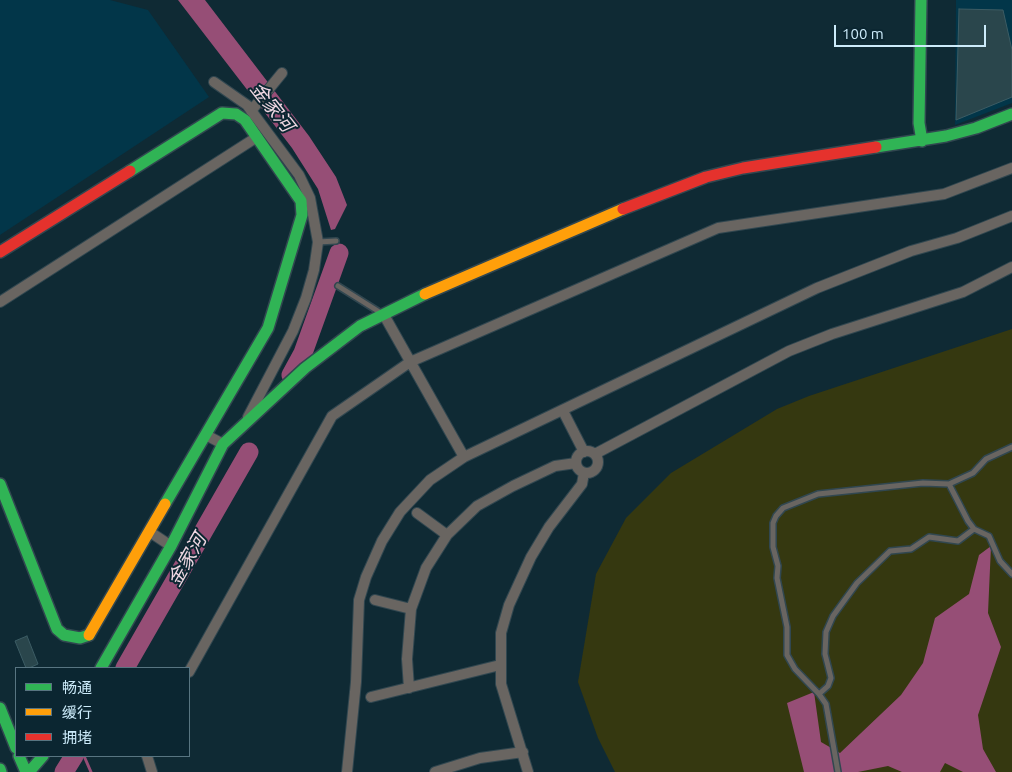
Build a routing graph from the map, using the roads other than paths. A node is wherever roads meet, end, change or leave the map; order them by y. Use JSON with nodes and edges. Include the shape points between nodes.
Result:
{"nodes":[{"id":1,"x":922,"y":0,"type":"edge"},
{"id":2,"x":282,"y":73,"type":"dead end"},
{"id":3,"x":214,"y":82,"type":"dead end"},
{"id":4,"x":254,"y":107,"type":"junction"},
{"id":5,"x":1012,"y":114,"type":"edge"},
{"id":6,"x":257,"y":137,"type":"junction"},
{"id":7,"x":922,"y":141,"type":"junction"},
{"id":8,"x":1012,"y":168,"type":"edge"},
{"id":9,"x":1012,"y":216,"type":"edge"},
{"id":10,"x":336,"y":241,"type":"dead end"},
{"id":11,"x":318,"y":242,"type":"junction"},
{"id":12,"x":0,"y":252,"type":"edge"},
{"id":13,"x":1012,"y":267,"type":"edge"},
{"id":14,"x":338,"y":286,"type":"dead end"},
{"id":15,"x":0,"y":302,"type":"edge"},
{"id":16,"x":384,"y":315,"type":"junction"},
{"id":17,"x":410,"y":362,"type":"junction"},
{"id":18,"x":563,"y":411,"type":"junction"},
{"id":19,"x":246,"y":422,"type":"junction"},
{"id":20,"x":206,"y":435,"type":"junction"},
{"id":21,"x":223,"y":444,"type":"junction"},
{"id":22,"x":1012,"y":447,"type":"edge"},
{"id":23,"x":584,"y":452,"type":"junction"},
{"id":24,"x":594,"y":454,"type":"junction"},
{"id":25,"x":464,"y":457,"type":"junction"},
{"id":26,"x":576,"y":463,"type":"junction"},
{"id":27,"x":584,"y":473,"type":"junction"},
{"id":28,"x":0,"y":484,"type":"edge"},
{"id":29,"x":949,"y":484,"type":"junction"},
{"id":30,"x":417,"y":513,"type":"dead end"},
{"id":31,"x":974,"y":529,"type":"junction"},
{"id":32,"x":150,"y":532,"type":"junction"},
{"id":33,"x":447,"y":535,"type":"junction"},
{"id":34,"x":172,"y":546,"type":"junction"},
{"id":35,"x":1012,"y":574,"type":"edge"},
{"id":36,"x":375,"y":600,"type":"dead end"},
{"id":37,"x":411,"y":609,"type":"junction"},
{"id":38,"x":500,"y":665,"type":"junction"},
{"id":39,"x":102,"y":667,"type":"edge"},
{"id":40,"x":190,"y":670,"type":"edge"},
{"id":41,"x":409,"y":688,"type":"junction"},
{"id":42,"x":819,"y":694,"type":"junction"},
{"id":43,"x":371,"y":697,"type":"dead end"},
{"id":44,"x":0,"y":708,"type":"edge"},
{"id":45,"x":15,"y":746,"type":"edge"},
{"id":46,"x":523,"y":752,"type":"junction"},
{"id":47,"x":20,"y":757,"type":"edge"},
{"id":48,"x":42,"y":757,"type":"edge"},
{"id":49,"x":147,"y":757,"type":"edge"},
{"id":50,"x":27,"y":772,"type":"edge"},
{"id":51,"x":152,"y":772,"type":"edge"},
{"id":52,"x":348,"y":772,"type":"edge"},
{"id":53,"x":435,"y":772,"type":"edge"},
{"id":54,"x":528,"y":772,"type":"edge"},
{"id":55,"x":838,"y":772,"type":"edge"}],
"edges":[{"from":1,"to":7,"type":"street"},
{"from":2,"to":4,"type":"street"},
{"from":3,"to":4,"type":"street"},
{"from":4,"to":11,"type":"street","via":[[307,188]]},
{"from":5,"to":7,"type":"street","via":[[976,128]]},
{"from":6,"to":12,"type":"street","via":[[245,120],[236,114],[222,112]]},
{"from":6,"to":15,"type":"street"},
{"from":6,"to":20,"type":"street","via":[[301,202],[302,215],[268,328]]},
{"from":7,"to":16,"type":"street","via":[[743,168],[706,177],[413,299]]},
{"from":8,"to":17,"type":"street","via":[[944,194],[718,228]]},
{"from":9,"to":18,"type":"street","via":[[817,288]]},
{"from":10,"to":11,"type":"lane"},
{"from":11,"to":19,"type":"street","via":[[306,298]]},
{"from":13,"to":24,"type":"street","via":[[963,292],[832,334],[789,352]]},
{"from":14,"to":16,"type":"lane"},
{"from":16,"to":17,"type":"street"},
{"from":16,"to":19,"type":"street","via":[[339,340]]},
{"from":17,"to":25,"type":"street"},
{"from":17,"to":40,"type":"street","via":[[332,416]]},
{"from":18,"to":23,"type":"street"},
{"from":18,"to":25,"type":"street"},
{"from":19,"to":21,"type":"street"},
{"from":20,"to":21,"type":"street"},
{"from":20,"to":32,"type":"street"},
{"from":21,"to":34,"type":"street"},
{"from":22,"to":29,"type":"lane","via":[[986,459],[973,472]]},
{"from":23,"to":24,"type":"street"},
{"from":23,"to":26,"type":"street","via":[[578,455]]},
{"from":24,"to":27,"type":"street","via":[[598,462],[596,470]]},
{"from":25,"to":52,"type":"street","via":[[430,480],[400,512],[382,541],[366,577],[359,600]]},
{"from":26,"to":27,"type":"street"},
{"from":26,"to":33,"type":"street","via":[[555,466],[477,506]]},
{"from":27,"to":38,"type":"street","via":[[582,484],[530,557],[502,633]]},
{"from":28,"to":32,"type":"street","via":[[57,629],[64,635],[88,636]]},
{"from":29,"to":31,"type":"lane"},
{"from":29,"to":42,"type":"lane","via":[[923,483],[818,494],[783,508],[776,516],[773,547],[787,627],[787,655]]},
{"from":30,"to":33,"type":"street"},
{"from":31,"to":35,"type":"lane","via":[[989,536],[998,556]]},
{"from":31,"to":42,"type":"lane","via":[[958,541],[929,537],[911,549],[890,551],[857,583],[833,616],[826,632],[825,654],[831,678]]},
{"from":32,"to":34,"type":"street"},
{"from":33,"to":37,"type":"street","via":[[426,568]]},
{"from":34,"to":39,"type":"street"},
{"from":36,"to":37,"type":"street"},
{"from":37,"to":41,"type":"street","via":[[407,659]]},
{"from":38,"to":41,"type":"street"},
{"from":38,"to":46,"type":"street","via":[[502,684]]},
{"from":41,"to":43,"type":"street"},
{"from":42,"to":55,"type":"lane","via":[[826,704]]},
{"from":44,"to":45,"type":"street"},
{"from":46,"to":53,"type":"street","via":[[480,758]]},
{"from":46,"to":54,"type":"street"},
{"from":47,"to":50,"type":"street"},
{"from":48,"to":50,"type":"street"},
{"from":49,"to":51,"type":"street"}]}
